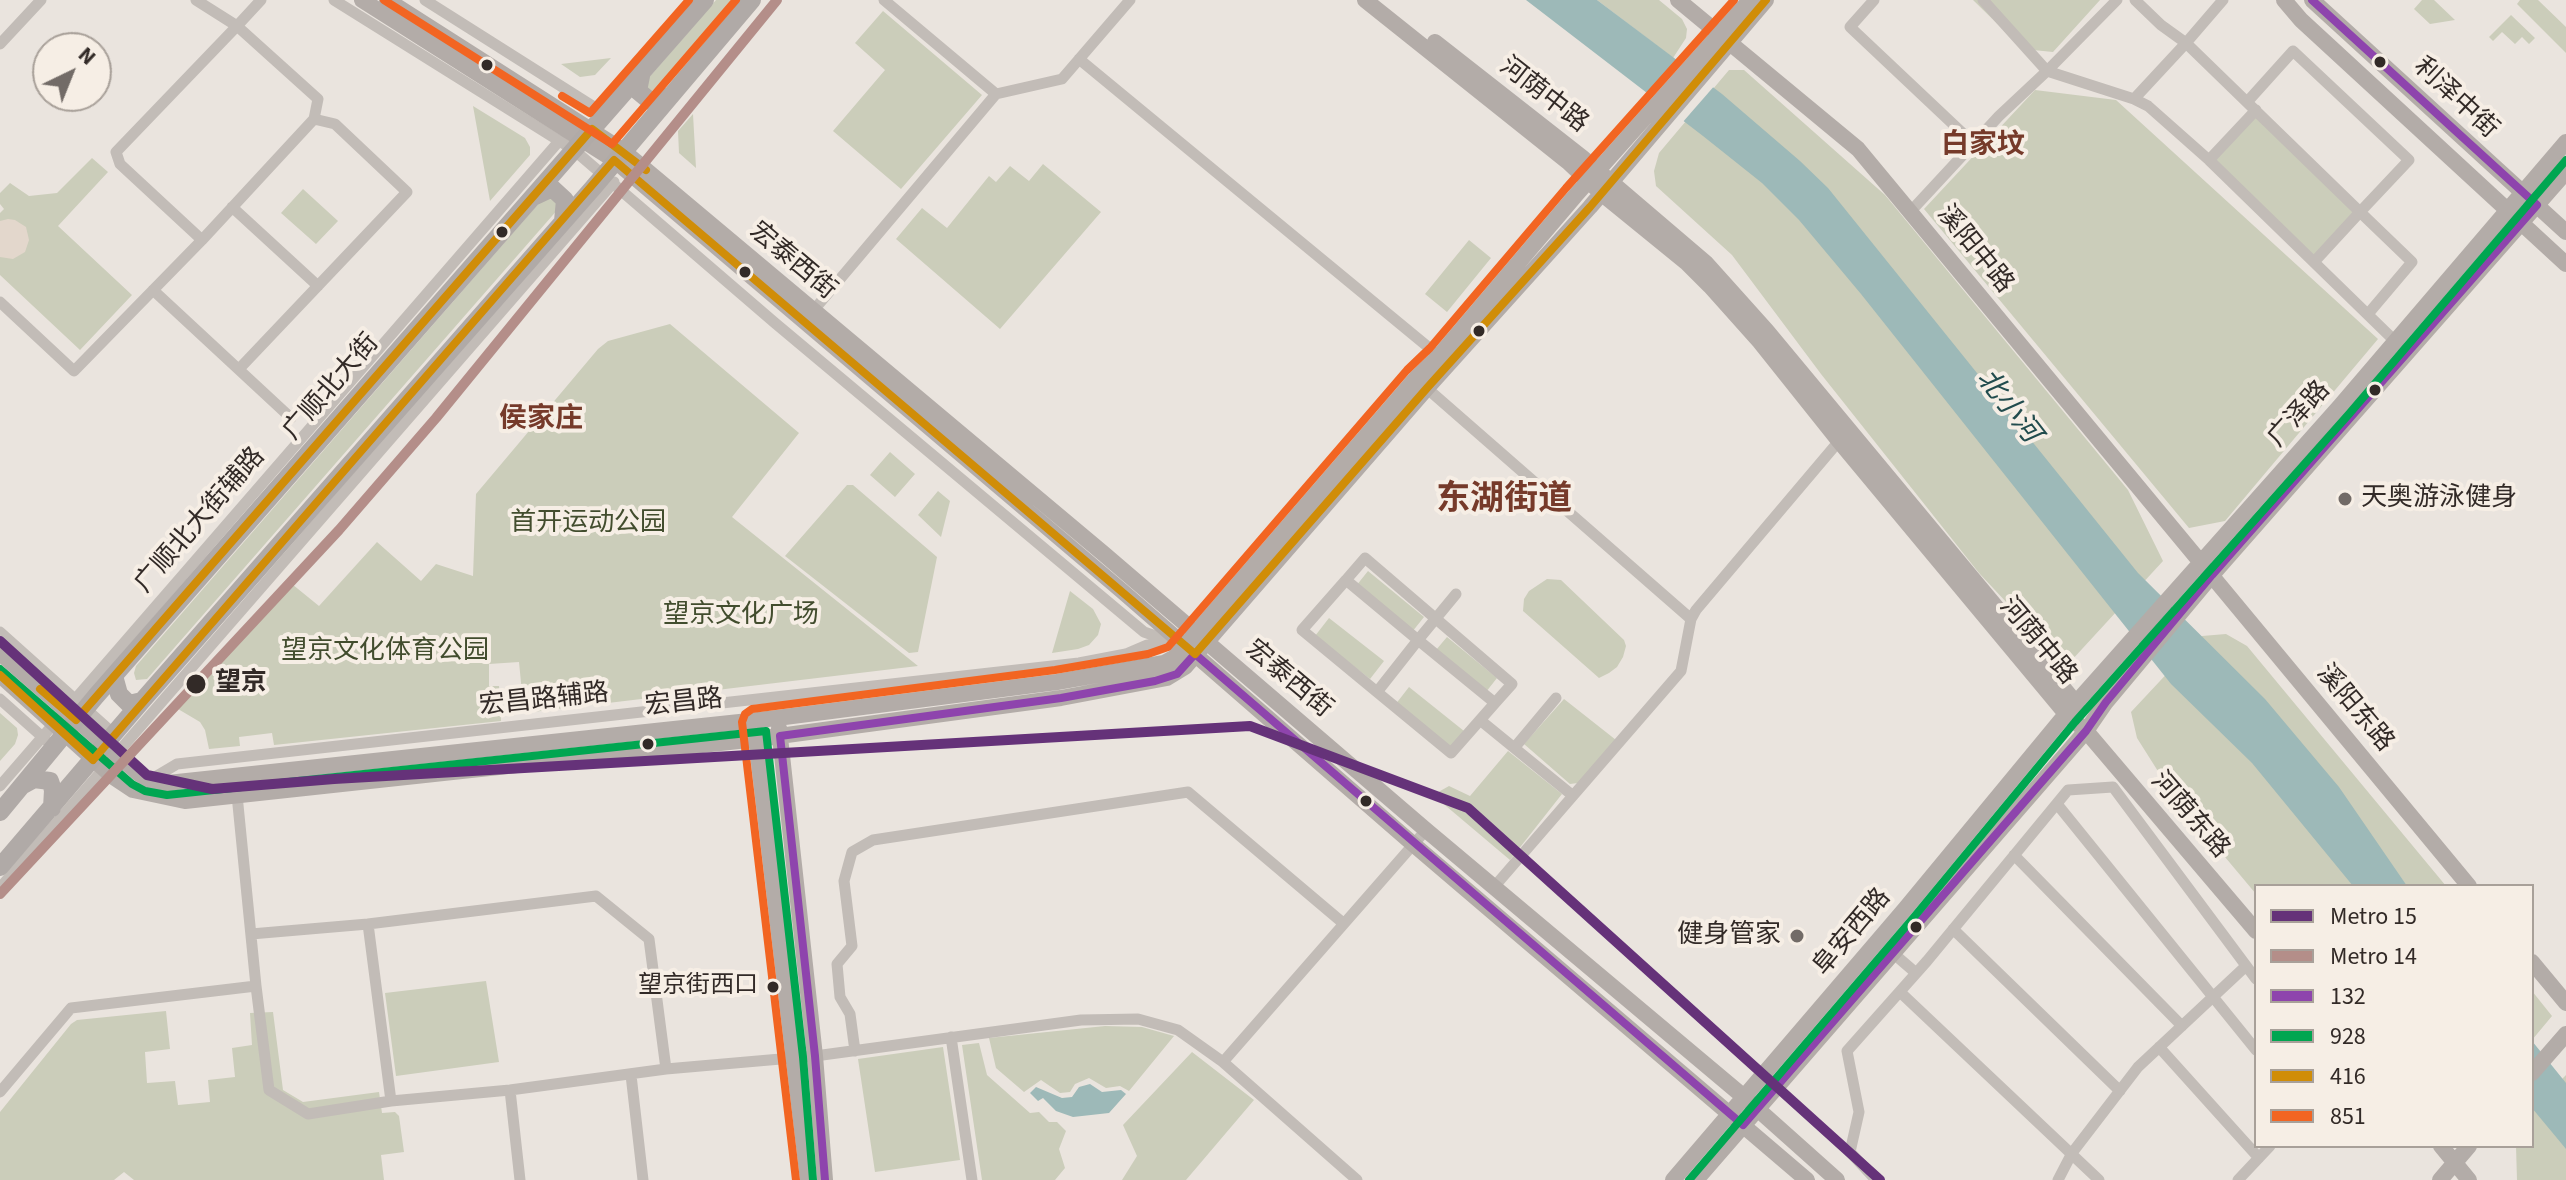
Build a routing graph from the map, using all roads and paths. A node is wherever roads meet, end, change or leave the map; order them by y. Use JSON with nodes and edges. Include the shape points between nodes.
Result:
{"nodes":[{"id":1,"x":41,"y":0,"type":"edge"},
{"id":2,"x":196,"y":0,"type":"edge"},
{"id":3,"x":261,"y":0,"type":"edge"},
{"id":4,"x":334,"y":0,"type":"edge"},
{"id":5,"x":362,"y":0,"type":"edge"},
{"id":6,"x":387,"y":0,"type":"edge"},
{"id":7,"x":425,"y":0,"type":"edge"},
{"id":8,"x":705,"y":0,"type":"edge"},
{"id":9,"x":752,"y":0,"type":"edge"},
{"id":10,"x":884,"y":0,"type":"edge"},
{"id":11,"x":1130,"y":0,"type":"edge"},
{"id":12,"x":1365,"y":0,"type":"edge"},
{"id":13,"x":1380,"y":0,"type":"edge"},
{"id":14,"x":1678,"y":0,"type":"edge"},
{"id":15,"x":1750,"y":0,"type":"edge"},
{"id":16,"x":1766,"y":0,"type":"edge"},
{"id":17,"x":1874,"y":0,"type":"edge"},
{"id":18,"x":1983,"y":0,"type":"edge"},
{"id":19,"x":2117,"y":0,"type":"edge"},
{"id":20,"x":2135,"y":0,"type":"edge"},
{"id":21,"x":2223,"y":0,"type":"edge"},
{"id":22,"x":2284,"y":0,"type":"edge"},
{"id":23,"x":2312,"y":0,"type":"edge"},
{"id":24,"x":237,"y":26,"type":"junction"},
{"id":25,"x":1725,"y":38,"type":"junction"},
{"id":26,"x":2186,"y":43,"type":"junction"},
{"id":27,"x":0,"y":44,"type":"edge"},
{"id":28,"x":1079,"y":59,"type":"junction"},
{"id":29,"x":642,"y":71,"type":"junction"},
{"id":30,"x":2047,"y":71,"type":"junction"},
{"id":31,"x":996,"y":94,"type":"junction"},
{"id":32,"x":670,"y":96,"type":"junction"},
{"id":33,"x":2134,"y":99,"type":"junction"},
{"id":34,"x":2252,"y":105,"type":"junction"},
{"id":35,"x":605,"y":114,"type":"junction"},
{"id":36,"x":314,"y":119,"type":"junction"},
{"id":37,"x":578,"y":140,"type":"junction"},
{"id":38,"x":2566,"y":142,"type":"edge"},
{"id":39,"x":1973,"y":143,"type":"junction"},
{"id":40,"x":2209,"y":160,"type":"junction"},
{"id":41,"x":614,"y":166,"type":"junction"},
{"id":42,"x":2566,"y":172,"type":"edge"},
{"id":43,"x":1599,"y":182,"type":"junction"},
{"id":44,"x":2522,"y":193,"type":"junction"},
{"id":45,"x":533,"y":197,"type":"junction"},
{"id":46,"x":2537,"y":205,"type":"junction"},
{"id":47,"x":232,"y":207,"type":"junction"},
{"id":48,"x":1911,"y":211,"type":"junction"},
{"id":49,"x":2507,"y":211,"type":"junction"},
{"id":50,"x":2360,"y":212,"type":"junction"},
{"id":51,"x":563,"y":221,"type":"junction"},
{"id":52,"x":2521,"y":223,"type":"junction"},
{"id":53,"x":2566,"y":232,"type":"edge"},
{"id":54,"x":202,"y":240,"type":"junction"},
{"id":55,"x":2314,"y":262,"type":"junction"},
{"id":56,"x":2566,"y":264,"type":"edge"},
{"id":57,"x":318,"y":286,"type":"junction"},
{"id":58,"x":153,"y":290,"type":"junction"},
{"id":59,"x":0,"y":302,"type":"edge"},
{"id":60,"x":813,"y":311,"type":"junction"},
{"id":61,"x":2368,"y":314,"type":"junction"},
{"id":62,"x":2401,"y":347,"type":"junction"},
{"id":63,"x":1439,"y":356,"type":"junction"},
{"id":64,"x":239,"y":369,"type":"junction"},
{"id":65,"x":1421,"y":383,"type":"junction"},
{"id":66,"x":291,"y":418,"type":"dead end"},
{"id":67,"x":1839,"y":441,"type":"junction"},
{"id":68,"x":2206,"y":569,"type":"junction"},
{"id":69,"x":1346,"y":580,"type":"junction"},
{"id":70,"x":1456,"y":594,"type":"dead end"},
{"id":71,"x":1691,"y":619,"type":"junction"},
{"id":72,"x":1435,"y":620,"type":"junction"},
{"id":73,"x":0,"y":632,"type":"edge"},
{"id":74,"x":1418,"y":640,"type":"junction"},
{"id":75,"x":1196,"y":644,"type":"junction"},
{"id":76,"x":0,"y":653,"type":"edge"},
{"id":77,"x":0,"y":675,"type":"edge"},
{"id":78,"x":114,"y":676,"type":"junction"},
{"id":79,"x":1377,"y":692,"type":"junction"},
{"id":80,"x":1556,"y":698,"type":"dead end"},
{"id":81,"x":0,"y":699,"type":"edge"},
{"id":82,"x":142,"y":701,"type":"junction"},
{"id":83,"x":1495,"y":703,"type":"junction"},
{"id":84,"x":2071,"y":709,"type":"junction"},
{"id":85,"x":777,"y":718,"type":"junction"},
{"id":86,"x":1480,"y":720,"type":"junction"},
{"id":87,"x":754,"y":721,"type":"junction"},
{"id":88,"x":65,"y":722,"type":"junction"},
{"id":89,"x":2086,"y":731,"type":"junction"},
{"id":90,"x":780,"y":736,"type":"junction"},
{"id":91,"x":757,"y":739,"type":"junction"},
{"id":92,"x":1515,"y":747,"type":"junction"},
{"id":93,"x":107,"y":757,"type":"junction"},
{"id":94,"x":149,"y":780,"type":"junction"},
{"id":95,"x":23,"y":785,"type":"junction"},
{"id":96,"x":0,"y":786,"type":"edge"},
{"id":97,"x":237,"y":795,"type":"junction"},
{"id":98,"x":1572,"y":795,"type":"junction"},
{"id":99,"x":2057,"y":804,"type":"junction"},
{"id":100,"x":52,"y":808,"type":"junction"},
{"id":101,"x":0,"y":812,"type":"edge"},
{"id":102,"x":1426,"y":830,"type":"junction"},
{"id":103,"x":1413,"y":844,"type":"junction"},
{"id":104,"x":2014,"y":855,"type":"junction"},
{"id":105,"x":0,"y":867,"type":"edge"},
{"id":106,"x":2467,"y":884,"type":"edge"},
{"id":107,"x":1494,"y":887,"type":"junction"},
{"id":108,"x":0,"y":888,"type":"edge"},
{"id":109,"x":1343,"y":923,"type":"junction"},
{"id":110,"x":368,"y":924,"type":"junction"},
{"id":111,"x":1953,"y":929,"type":"junction"},
{"id":112,"x":2254,"y":929,"type":"edge"},
{"id":113,"x":251,"y":934,"type":"junction"},
{"id":114,"x":1894,"y":954,"type":"junction"},
{"id":115,"x":2534,"y":964,"type":"edge"},
{"id":116,"x":2246,"y":966,"type":"junction"},
{"id":117,"x":1916,"y":973,"type":"junction"},
{"id":118,"x":2254,"y":976,"type":"edge"},
{"id":119,"x":256,"y":986,"type":"junction"},
{"id":120,"x":1900,"y":992,"type":"junction"},
{"id":121,"x":2214,"y":996,"type":"junction"},
{"id":122,"x":2566,"y":1003,"type":"edge"},
{"id":123,"x":2182,"y":1026,"type":"junction"},
{"id":124,"x":2566,"y":1034,"type":"edge"},
{"id":125,"x":951,"y":1037,"type":"junction"},
{"id":126,"x":2159,"y":1047,"type":"junction"},
{"id":127,"x":2254,"y":1047,"type":"edge"},
{"id":128,"x":855,"y":1051,"type":"junction"},
{"id":129,"x":815,"y":1056,"type":"junction"},
{"id":130,"x":794,"y":1059,"type":"junction"},
{"id":131,"x":1223,"y":1062,"type":"junction"},
{"id":132,"x":666,"y":1069,"type":"junction"},
{"id":133,"x":2534,"y":1071,"type":"edge"},
{"id":134,"x":631,"y":1075,"type":"junction"},
{"id":135,"x":510,"y":1090,"type":"junction"},
{"id":136,"x":2120,"y":1091,"type":"junction"},
{"id":137,"x":0,"y":1092,"type":"edge"},
{"id":138,"x":391,"y":1101,"type":"junction"},
{"id":139,"x":1750,"y":1103,"type":"junction"},
{"id":140,"x":1736,"y":1120,"type":"junction"},
{"id":141,"x":2268,"y":1148,"type":"edge"},
{"id":142,"x":2443,"y":1148,"type":"edge"},
{"id":143,"x":2467,"y":1148,"type":"edge"},
{"id":144,"x":2072,"y":1153,"type":"junction"},
{"id":145,"x":2259,"y":1158,"type":"junction"},
{"id":146,"x":815,"y":1159,"type":"junction"},
{"id":147,"x":2455,"y":1162,"type":"junction"},
{"id":148,"x":520,"y":1180,"type":"edge"},
{"id":149,"x":643,"y":1180,"type":"edge"},
{"id":150,"x":800,"y":1180,"type":"edge"},
{"id":151,"x":808,"y":1180,"type":"edge"},
{"id":152,"x":825,"y":1180,"type":"edge"},
{"id":153,"x":831,"y":1180,"type":"edge"},
{"id":154,"x":972,"y":1180,"type":"edge"},
{"id":155,"x":1357,"y":1180,"type":"edge"},
{"id":156,"x":1673,"y":1180,"type":"edge"},
{"id":157,"x":1696,"y":1180,"type":"edge"},
{"id":158,"x":1807,"y":1180,"type":"edge"},
{"id":159,"x":1837,"y":1180,"type":"edge"},
{"id":160,"x":1876,"y":1180,"type":"edge"},
{"id":161,"x":2058,"y":1180,"type":"edge"},
{"id":162,"x":2099,"y":1180,"type":"edge"},
{"id":163,"x":2238,"y":1180,"type":"edge"},
{"id":164,"x":2440,"y":1180,"type":"edge"},
{"id":165,"x":2469,"y":1180,"type":"edge"}],
"edges":[{"from":1,"to":27,"type":"street"},
{"from":2,"to":24,"type":"street"},
{"from":3,"to":24,"type":"street"},
{"from":4,"to":37,"type":"street"},
{"from":5,"to":37,"type":"street"},
{"from":6,"to":37,"type":"street"},
{"from":7,"to":35,"type":"street"},
{"from":8,"to":29,"type":"main road","name":"广顺北大街"},
{"from":9,"to":32,"type":"main road"},
{"from":10,"to":31,"type":"street"},
{"from":11,"to":28,"type":"street"},
{"from":12,"to":43,"type":"street","name":"河荫中路"},
{"from":13,"to":43,"type":"street","name":"河荫中路"},
{"from":14,"to":25,"type":"street","name":"溪阳中路"},
{"from":15,"to":25,"type":"street"},
{"from":16,"to":25,"type":"street"},
{"from":17,"to":39,"type":"street","via":[[1850,27]]},
{"from":18,"to":30,"type":"street"},
{"from":19,"to":30,"type":"street"},
{"from":20,"to":26,"type":"street"},
{"from":21,"to":26,"type":"street"},
{"from":22,"to":49,"type":"street","name":"利泽中街"},
{"from":23,"to":44,"type":"street","name":"利泽中街"},
{"from":24,"to":36,"type":"street","via":[[318,99]]},
{"from":24,"to":54,"type":"street","via":[[116,152],[120,164]]},
{"from":25,"to":43,"type":"street"},
{"from":25,"to":48,"type":"street","name":"溪阳中路","via":[[1858,149]]},
{"from":26,"to":33,"type":"street"},
{"from":26,"to":34,"type":"street"},
{"from":28,"to":31,"type":"street","via":[[1062,79]]},
{"from":28,"to":63,"type":"street"},
{"from":29,"to":32,"type":"main road","via":[[638,91],[650,101]]},
{"from":29,"to":35,"type":"main road","name":"广顺北大街"},
{"from":30,"to":33,"type":"street"},
{"from":30,"to":39,"type":"street"},
{"from":31,"to":60,"type":"street"},
{"from":32,"to":41,"type":"main road"},
{"from":33,"to":40,"type":"street"},
{"from":34,"to":40,"type":"street"},
{"from":34,"to":50,"type":"street"},
{"from":34,"to":50,"type":"street","via":[[2293,51],[2409,160]]},
{"from":35,"to":37,"type":"main road","name":"广顺北大街"},
{"from":36,"to":47,"type":"street"},
{"from":36,"to":57,"type":"street","via":[[335,124],[407,192]]},
{"from":37,"to":41,"type":"street","name":"宏泰西街"},
{"from":37,"to":41,"type":"street"},
{"from":37,"to":45,"type":"main road","name":"广顺北大街"},
{"from":37,"to":88,"type":"street","name":"广顺北大街辅路"},
{"from":38,"to":44,"type":"street","name":"广泽路"},
{"from":39,"to":48,"type":"street"},
{"from":40,"to":55,"type":"street"},
{"from":41,"to":51,"type":"main road"},
{"from":41,"to":60,"type":"street","name":"宏泰西街"},
{"from":41,"to":75,"type":"street","name":"宏泰西街"},
{"from":41,"to":93,"type":"street"},
{"from":42,"to":46,"type":"street","name":"广泽路"},
{"from":43,"to":63,"type":"street","name":"宏昌路"},
{"from":43,"to":65,"type":"street","name":"宏昌路","via":[[1483,329]]},
{"from":43,"to":67,"type":"street","name":"河荫中路","via":[[1710,286]]},
{"from":43,"to":84,"type":"street","name":"河荫中路","via":[[1686,245],[1742,302]]},
{"from":44,"to":46,"type":"street","name":"利泽中街"},
{"from":44,"to":49,"type":"street","name":"广泽路"},
{"from":45,"to":51,"type":"main road","via":[[552,188],[565,200]]},
{"from":45,"to":78,"type":"main road","name":"广顺北大街"},
{"from":46,"to":52,"type":"street","name":"广泽路"},
{"from":46,"to":53,"type":"street","name":"利泽中街"},
{"from":47,"to":54,"type":"street"},
{"from":47,"to":57,"type":"street"},
{"from":48,"to":68,"type":"street","name":"溪阳中路"},
{"from":49,"to":52,"type":"street","name":"利泽中街"},
{"from":49,"to":62,"type":"street","name":"广泽路"},
{"from":50,"to":55,"type":"street"},
{"from":50,"to":61,"type":"street","via":[[2412,262]]},
{"from":51,"to":82,"type":"main road"},
{"from":52,"to":56,"type":"street","name":"利泽中街"},
{"from":52,"to":62,"type":"street","name":"广泽路"},
{"from":54,"to":58,"type":"street"},
{"from":55,"to":61,"type":"street"},
{"from":57,"to":64,"type":"street"},
{"from":58,"to":59,"type":"street","via":[[74,371]]},
{"from":58,"to":64,"type":"street"},
{"from":60,"to":75,"type":"street","name":"宏泰西街"},
{"from":61,"to":62,"type":"street"},
{"from":62,"to":68,"type":"street","name":"广泽路"},
{"from":63,"to":65,"type":"street","name":"宏昌路"},
{"from":64,"to":66,"type":"street"},
{"from":65,"to":71,"type":"street"},
{"from":65,"to":75,"type":"street","name":"宏昌路"},
{"from":67,"to":71,"type":"street"},
{"from":67,"to":84,"type":"street","name":"河荫中路"},
{"from":68,"to":84,"type":"street","name":"广泽路","via":[[2175,591]]},
{"from":68,"to":89,"type":"street","name":"广泽路","via":[[2189,606]]},
{"from":68,"to":106,"type":"street","name":"溪阳东路"},
{"from":69,"to":72,"type":"street","via":[[1365,558]]},
{"from":69,"to":74,"type":"street"},
{"from":69,"to":79,"type":"street","via":[[1302,630]]},
{"from":70,"to":72,"type":"street"},
{"from":71,"to":98,"type":"street","via":[[1681,671]]},
{"from":72,"to":74,"type":"street"},
{"from":72,"to":83,"type":"street","via":[[1512,684]]},
{"from":73,"to":88,"type":"street"},
{"from":74,"to":79,"type":"street"},
{"from":74,"to":83,"type":"street"},
{"from":75,"to":85,"type":"street","name":"宏昌路","via":[[1151,666]]},
{"from":75,"to":90,"type":"street","name":"宏昌路","via":[[1177,674],[1155,681]]},
{"from":75,"to":94,"type":"street","name":"宏昌路辅路","via":[[1147,645],[1079,663],[177,764]]},
{"from":75,"to":102,"type":"street","name":"宏泰西街"},
{"from":75,"to":103,"type":"street","name":"宏泰西街"},
{"from":76,"to":88,"type":"street"},
{"from":77,"to":88,"type":"street"},
{"from":78,"to":82,"type":"main road","via":[[119,694],[129,704]]},
{"from":78,"to":88,"type":"main road","name":"广顺北大街"},
{"from":79,"to":86,"type":"street","via":[[1451,753]]},
{"from":80,"to":92,"type":"street"},
{"from":81,"to":88,"type":"street"},
{"from":82,"to":93,"type":"main road"},
{"from":83,"to":86,"type":"street"},
{"from":84,"to":89,"type":"street","name":"河荫中路"},
{"from":84,"to":139,"type":"street","name":"阜安西路"},
{"from":85,"to":87,"type":"street","name":"宏昌路"},
{"from":85,"to":90,"type":"street"},
{"from":86,"to":92,"type":"street"},
{"from":87,"to":91,"type":"street"},
{"from":87,"to":94,"type":"street","name":"宏昌路","via":[[168,783]]},
{"from":88,"to":93,"type":"street"},
{"from":88,"to":95,"type":"main road","name":"广顺北大街"},
{"from":88,"to":96,"type":"street","name":"广顺北大街辅路"},
{"from":89,"to":112,"type":"street","name":"河荫东路"},
{"from":89,"to":114,"type":"street","name":"阜安西路"},
{"from":90,"to":91,"type":"street","name":"宏昌路"},
{"from":90,"to":129,"type":"street"},
{"from":91,"to":97,"type":"street","name":"宏昌路"},
{"from":91,"to":130,"type":"street"},
{"from":92,"to":98,"type":"street"},
{"from":93,"to":94,"type":"street"},
{"from":93,"to":97,"type":"street","name":"宏昌路","via":[[133,790],[185,801]]},
{"from":93,"to":100,"type":"main road"},
{"from":93,"to":108,"type":"street"},
{"from":95,"to":100,"type":"main road","via":[[34,779],[50,781]]},
{"from":95,"to":101,"type":"main road","name":"广顺北大街"},
{"from":97,"to":113,"type":"street"},
{"from":98,"to":107,"type":"street"},
{"from":99,"to":104,"type":"street"},
{"from":99,"to":116,"type":"street","via":[[2068,790],[2113,787]]},
{"from":99,"to":121,"type":"street"},
{"from":100,"to":105,"type":"main road"},
{"from":102,"to":103,"type":"street"},
{"from":102,"to":107,"type":"street","name":"宏泰西街"},
{"from":103,"to":109,"type":"street"},
{"from":103,"to":140,"type":"street","name":"宏泰西街"},
{"from":104,"to":111,"type":"street"},
{"from":104,"to":123,"type":"street"},
{"from":107,"to":139,"type":"street","name":"宏泰西街"},
{"from":109,"to":128,"type":"street","via":[[1188,792],[873,840],[852,852],[844,881],[852,946],[837,964]]},
{"from":109,"to":131,"type":"street"},
{"from":110,"to":113,"type":"street"},
{"from":110,"to":132,"type":"street","via":[[596,896],[649,939]]},
{"from":110,"to":138,"type":"street"},
{"from":111,"to":117,"type":"street"},
{"from":111,"to":136,"type":"street"},
{"from":113,"to":119,"type":"street"},
{"from":114,"to":117,"type":"street"},
{"from":114,"to":139,"type":"street","name":"阜安西路"},
{"from":115,"to":122,"type":"street"},
{"from":116,"to":118,"type":"street"},
{"from":116,"to":121,"type":"street"},
{"from":117,"to":120,"type":"street"},
{"from":119,"to":137,"type":"street","via":[[71,1008]]},
{"from":119,"to":138,"type":"street","via":[[269,1090],[308,1114]]},
{"from":120,"to":144,"type":"street"},
{"from":120,"to":160,"type":"street","via":[[1847,1051],[1859,1112],[1850,1152]]},
{"from":121,"to":123,"type":"street"},
{"from":121,"to":127,"type":"street"},
{"from":123,"to":126,"type":"street"},
{"from":124,"to":133,"type":"street"},
{"from":125,"to":128,"type":"street"},
{"from":125,"to":131,"type":"street","via":[[1081,1020],[1138,1019],[1178,1030]]},
{"from":125,"to":154,"type":"street"},
{"from":126,"to":136,"type":"street"},
{"from":126,"to":145,"type":"street"},
{"from":128,"to":129,"type":"street"},
{"from":129,"to":130,"type":"street"},
{"from":129,"to":146,"type":"street"},
{"from":130,"to":132,"type":"street"},
{"from":130,"to":146,"type":"street"},
{"from":131,"to":155,"type":"street"},
{"from":132,"to":134,"type":"street"},
{"from":134,"to":135,"type":"street"},
{"from":134,"to":149,"type":"street"},
{"from":135,"to":138,"type":"street"},
{"from":135,"to":148,"type":"street"},
{"from":136,"to":144,"type":"street"},
{"from":139,"to":140,"type":"street","name":"阜安西路"},
{"from":139,"to":159,"type":"street","name":"宏泰西街"},
{"from":140,"to":156,"type":"street","name":"阜安西路"},
{"from":140,"to":157,"type":"street","name":"阜安西路"},
{"from":140,"to":158,"type":"street","name":"宏泰西街"},
{"from":141,"to":145,"type":"street"},
{"from":142,"to":147,"type":"street"},
{"from":143,"to":147,"type":"street"},
{"from":144,"to":161,"type":"street"},
{"from":144,"to":162,"type":"street"},
{"from":145,"to":163,"type":"street"},
{"from":146,"to":150,"type":"street"},
{"from":146,"to":151,"type":"street"},
{"from":146,"to":152,"type":"street"},
{"from":146,"to":153,"type":"street"},
{"from":147,"to":164,"type":"street"},
{"from":147,"to":165,"type":"street"}]}
